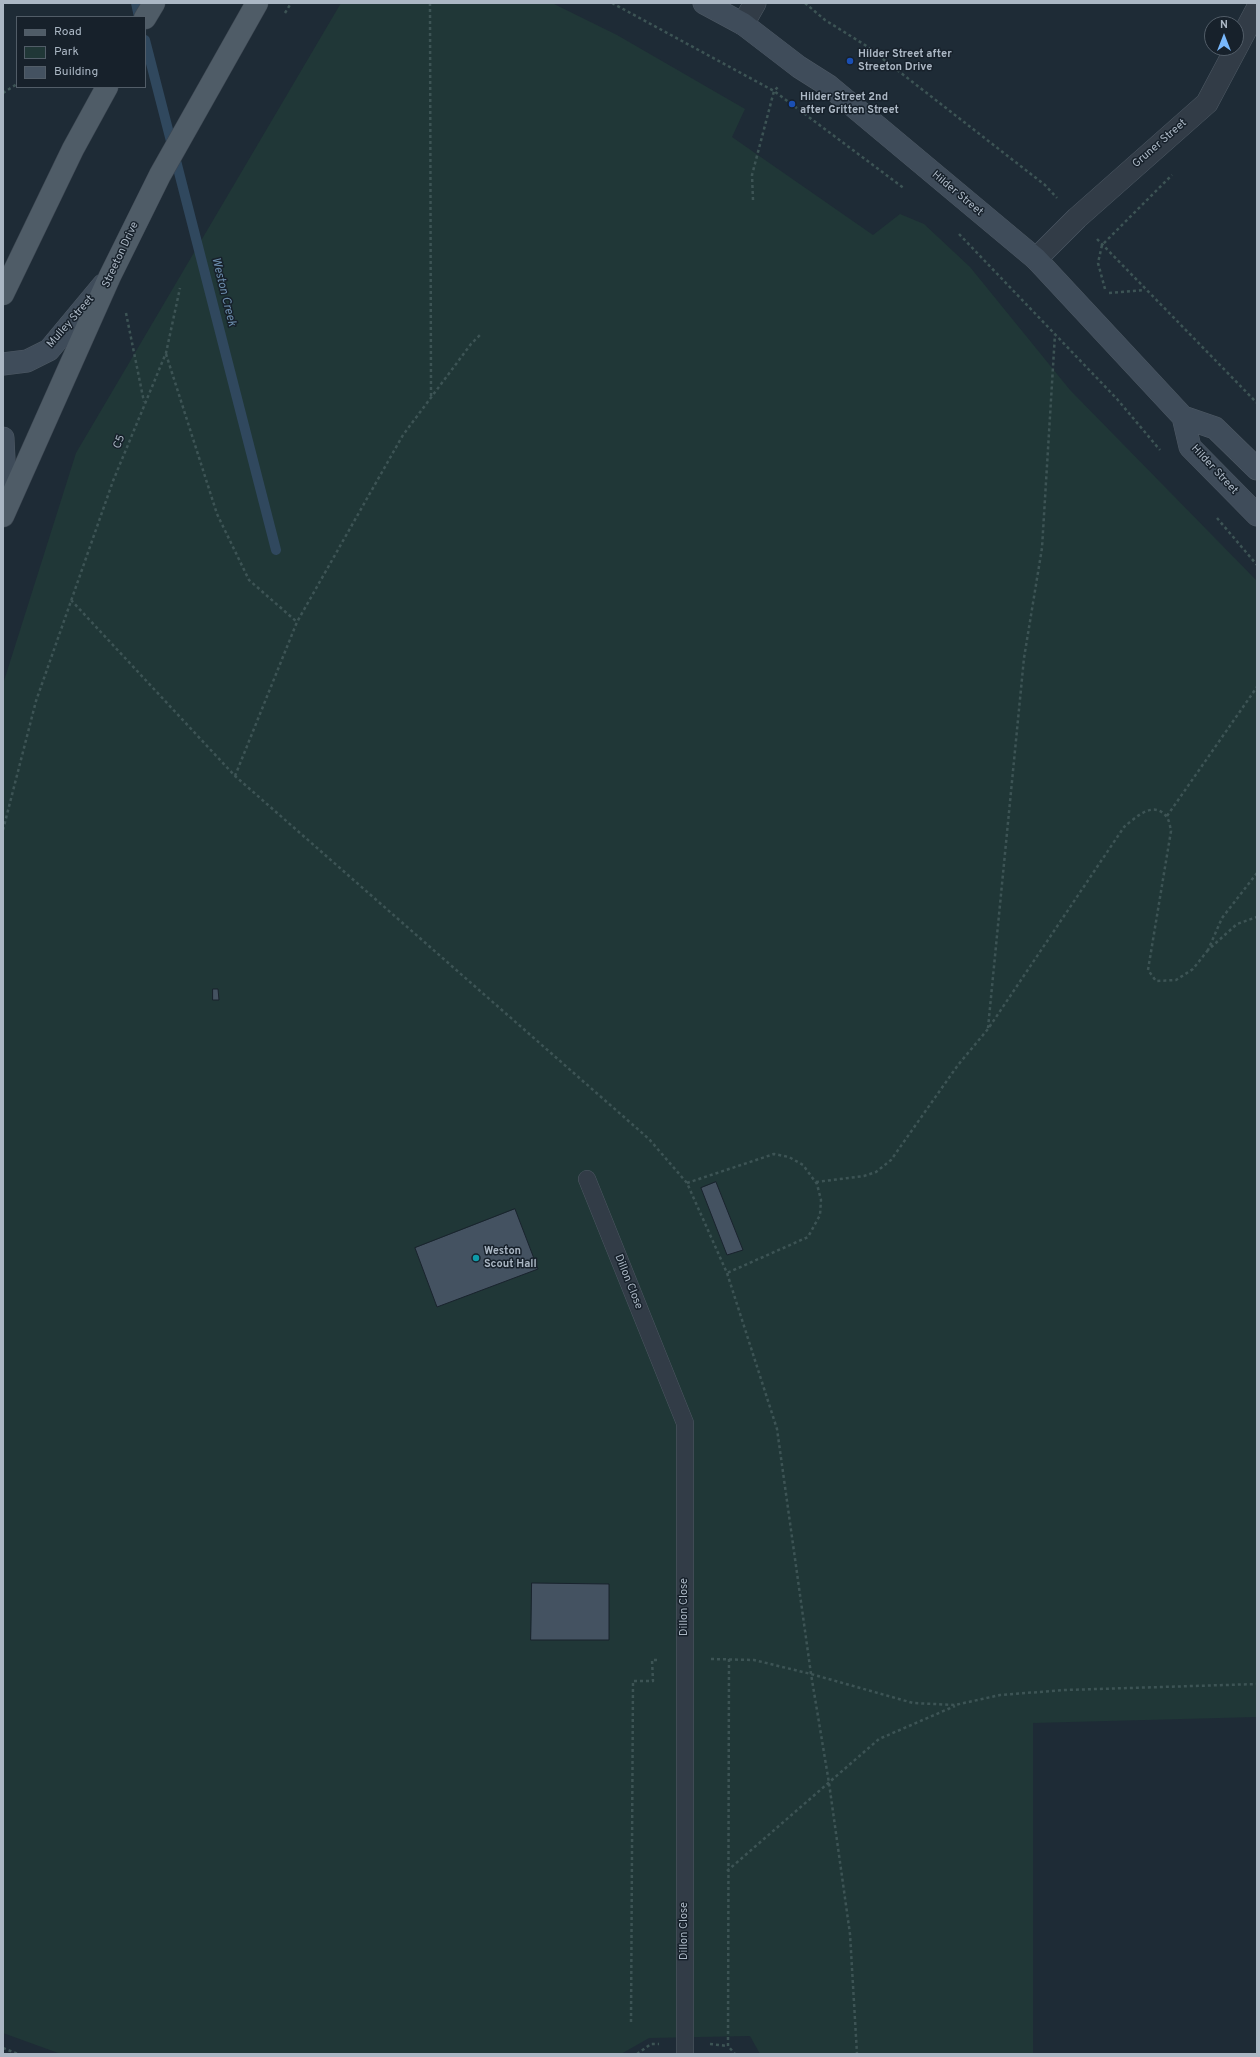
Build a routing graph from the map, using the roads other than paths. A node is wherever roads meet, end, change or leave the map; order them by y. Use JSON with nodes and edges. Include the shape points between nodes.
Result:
{"nodes":[{"id":1,"x":154,"y":3,"type":"edge"},
{"id":2,"x":257,"y":3,"type":"edge"},
{"id":3,"x":704,"y":3,"type":"edge"},
{"id":4,"x":755,"y":3,"type":"edge"},
{"id":5,"x":1257,"y":9,"type":"edge"},
{"id":6,"x":146,"y":16,"type":"edge"},
{"id":7,"x":743,"y":24,"type":"junction"},
{"id":8,"x":106,"y":88,"type":"edge"},
{"id":9,"x":12,"y":258,"type":"edge"},
{"id":10,"x":1036,"y":259,"type":"junction"},
{"id":11,"x":110,"y":276,"type":"junction"},
{"id":12,"x":3,"y":294,"type":"edge"},
{"id":13,"x":3,"y":364,"type":"edge"},
{"id":14,"x":1183,"y":417,"type":"junction"},
{"id":15,"x":3,"y":438,"type":"edge"},
{"id":16,"x":1257,"y":469,"type":"edge"},
{"id":17,"x":3,"y":515,"type":"edge"},
{"id":18,"x":1257,"y":515,"type":"edge"},
{"id":19,"x":587,"y":1179,"type":"dead end"},
{"id":20,"x":684,"y":2054,"type":"edge"}],
"edges":[{"from":1,"to":6,"type":"main road"},
{"from":2,"to":11,"type":"main road","name":"Streeton Drive","via":[[160,175]]},
{"from":3,"to":7,"type":"street","name":"Hilder Street"},
{"from":4,"to":7,"type":"street"},
{"from":5,"to":10,"type":"street","name":"Gruner Street","via":[[1207,103],[1077,218]]},
{"from":7,"to":10,"type":"street","name":"Hilder Street","via":[[799,67],[829,86]]},
{"from":8,"to":9,"type":"main road"},
{"from":9,"to":12,"type":"main road"},
{"from":10,"to":14,"type":"street","name":"Hilder Street"},
{"from":11,"to":13,"type":"street","name":"Mulley Street","via":[[49,350],[27,361]]},
{"from":11,"to":17,"type":"main road","name":"Streeton Drive"},
{"from":14,"to":16,"type":"street","name":"Hilder Street","via":[[1215,428]]},
{"from":14,"to":18,"type":"street","name":"Hilder Street","via":[[1190,447]]},
{"from":15,"to":17,"type":"street"},
{"from":19,"to":20,"type":"lane","name":"Dillon Close","via":[[684,1423]]}]}
